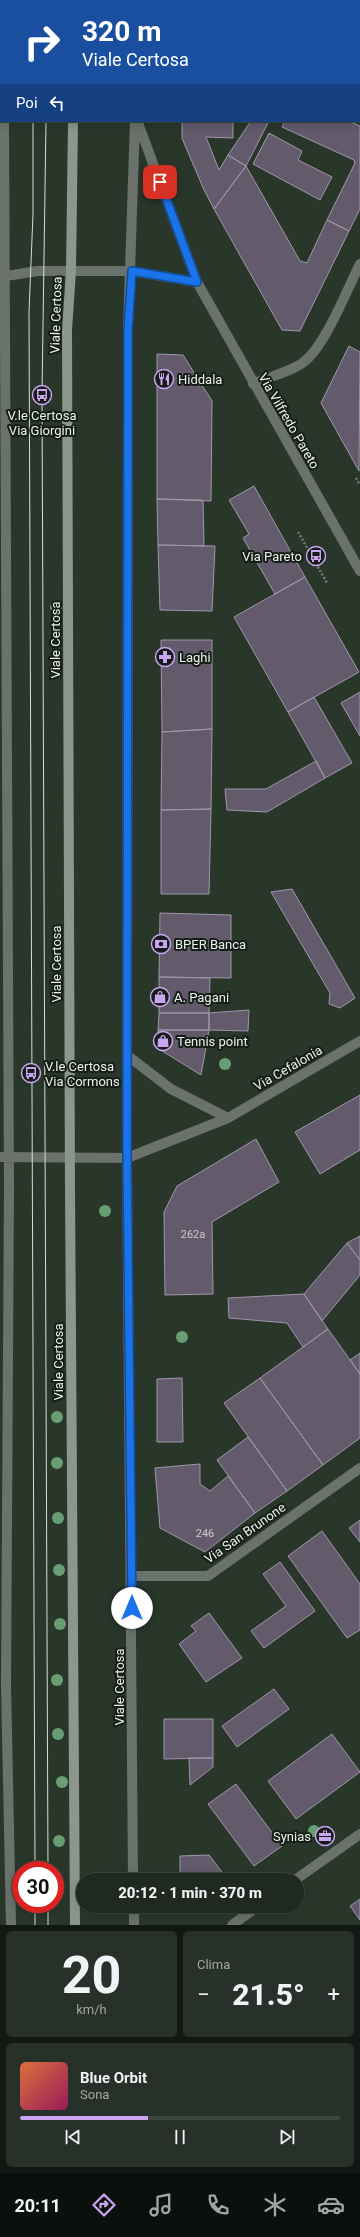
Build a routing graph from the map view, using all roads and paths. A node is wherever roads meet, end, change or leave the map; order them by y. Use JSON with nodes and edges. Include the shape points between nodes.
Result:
{"nodes":[{"id":1,"x":4,"y":122,"type":"edge"},
{"id":2,"x":72,"y":122,"type":"edge"},
{"id":3,"x":136,"y":122,"type":"edge"},
{"id":4,"x":136,"y":122,"type":"edge"},
{"id":5,"x":360,"y":264,"type":"edge"},
{"id":6,"x":71,"y":271,"type":"junction"},
{"id":7,"x":132,"y":271,"type":"junction"},
{"id":8,"x":2,"y":276,"type":"edge"},
{"id":9,"x":197,"y":282,"type":"junction"},
{"id":10,"x":253,"y":384,"type":"junction"},
{"id":11,"x":356,"y":478,"type":"dead end"},
{"id":12,"x":360,"y":485,"type":"edge"},
{"id":13,"x":298,"y":532,"type":"dead end"},
{"id":14,"x":360,"y":571,"type":"edge"},
{"id":15,"x":327,"y":583,"type":"dead end"},
{"id":16,"x":360,"y":1041,"type":"edge"},
{"id":17,"x":128,"y":1056,"type":"junction"},
{"id":18,"x":228,"y":1118,"type":"junction"},
{"id":19,"x":4,"y":1157,"type":"edge"},
{"id":20,"x":127,"y":1158,"type":"junction"},
{"id":21,"x":70,"y":1159,"type":"junction"},
{"id":22,"x":360,"y":1468,"type":"edge"},
{"id":23,"x":132,"y":1576,"type":"junction"},
{"id":24,"x":360,"y":1834,"type":"edge"},
{"id":25,"x":134,"y":1873,"type":"edge"},
{"id":26,"x":304,"y":1874,"type":"edge"},
{"id":27,"x":134,"y":1913,"type":"edge"},
{"id":28,"x":248,"y":1913,"type":"edge"},
{"id":29,"x":11,"y":1925,"type":"edge"},
{"id":30,"x":75,"y":1925,"type":"edge"},
{"id":31,"x":134,"y":1925,"type":"edge"},
{"id":32,"x":232,"y":1925,"type":"edge"}],
"edges":[{"from":1,"to":8,"type":"street"},
{"from":2,"to":6,"type":"main road","name":"Viale Certosa"},
{"from":3,"to":7,"type":"street","name":"Viale Certosa"},
{"from":4,"to":9,"type":"street","name":"Viale Certosa"},
{"from":5,"to":10,"type":"street","via":[[323,338],[311,356],[301,364]]},
{"from":6,"to":7,"type":"street"},
{"from":6,"to":8,"type":"street","via":[[37,271]]},
{"from":6,"to":21,"type":"main road","name":"Viale Certosa","via":[[67,330]]},
{"from":7,"to":9,"type":"street"},
{"from":7,"to":17,"type":"street","name":"Viale Certosa","via":[[128,330]]},
{"from":8,"to":19,"type":"street"},
{"from":9,"to":10,"type":"street","name":"Via Vilfredo Pareto"},
{"from":10,"to":14,"type":"street","name":"Via Vilfredo Pareto"},
{"from":11,"to":12,"type":"path"},
{"from":13,"to":15,"type":"path"},
{"from":16,"to":18,"type":"street","name":"Via Cefalonia"},
{"from":17,"to":18,"type":"street","via":[[172,1089]]},
{"from":17,"to":20,"type":"street","name":"Viale Certosa"},
{"from":18,"to":20,"type":"street","name":"Via Cefalonia"},
{"from":19,"to":21,"type":"street"},
{"from":19,"to":29,"type":"street","via":[[6,1686]]},
{"from":20,"to":21,"type":"street"},
{"from":20,"to":23,"type":"street","name":"Viale Certosa"},
{"from":21,"to":30,"type":"main road","name":"Viale Certosa"},
{"from":22,"to":23,"type":"street","name":"Via San Brunone","via":[[208,1576]]},
{"from":23,"to":25,"type":"street","name":"Viale Certosa"},
{"from":24,"to":26,"type":"street"},
{"from":27,"to":31,"type":"street"},
{"from":28,"to":32,"type":"street"}]}
